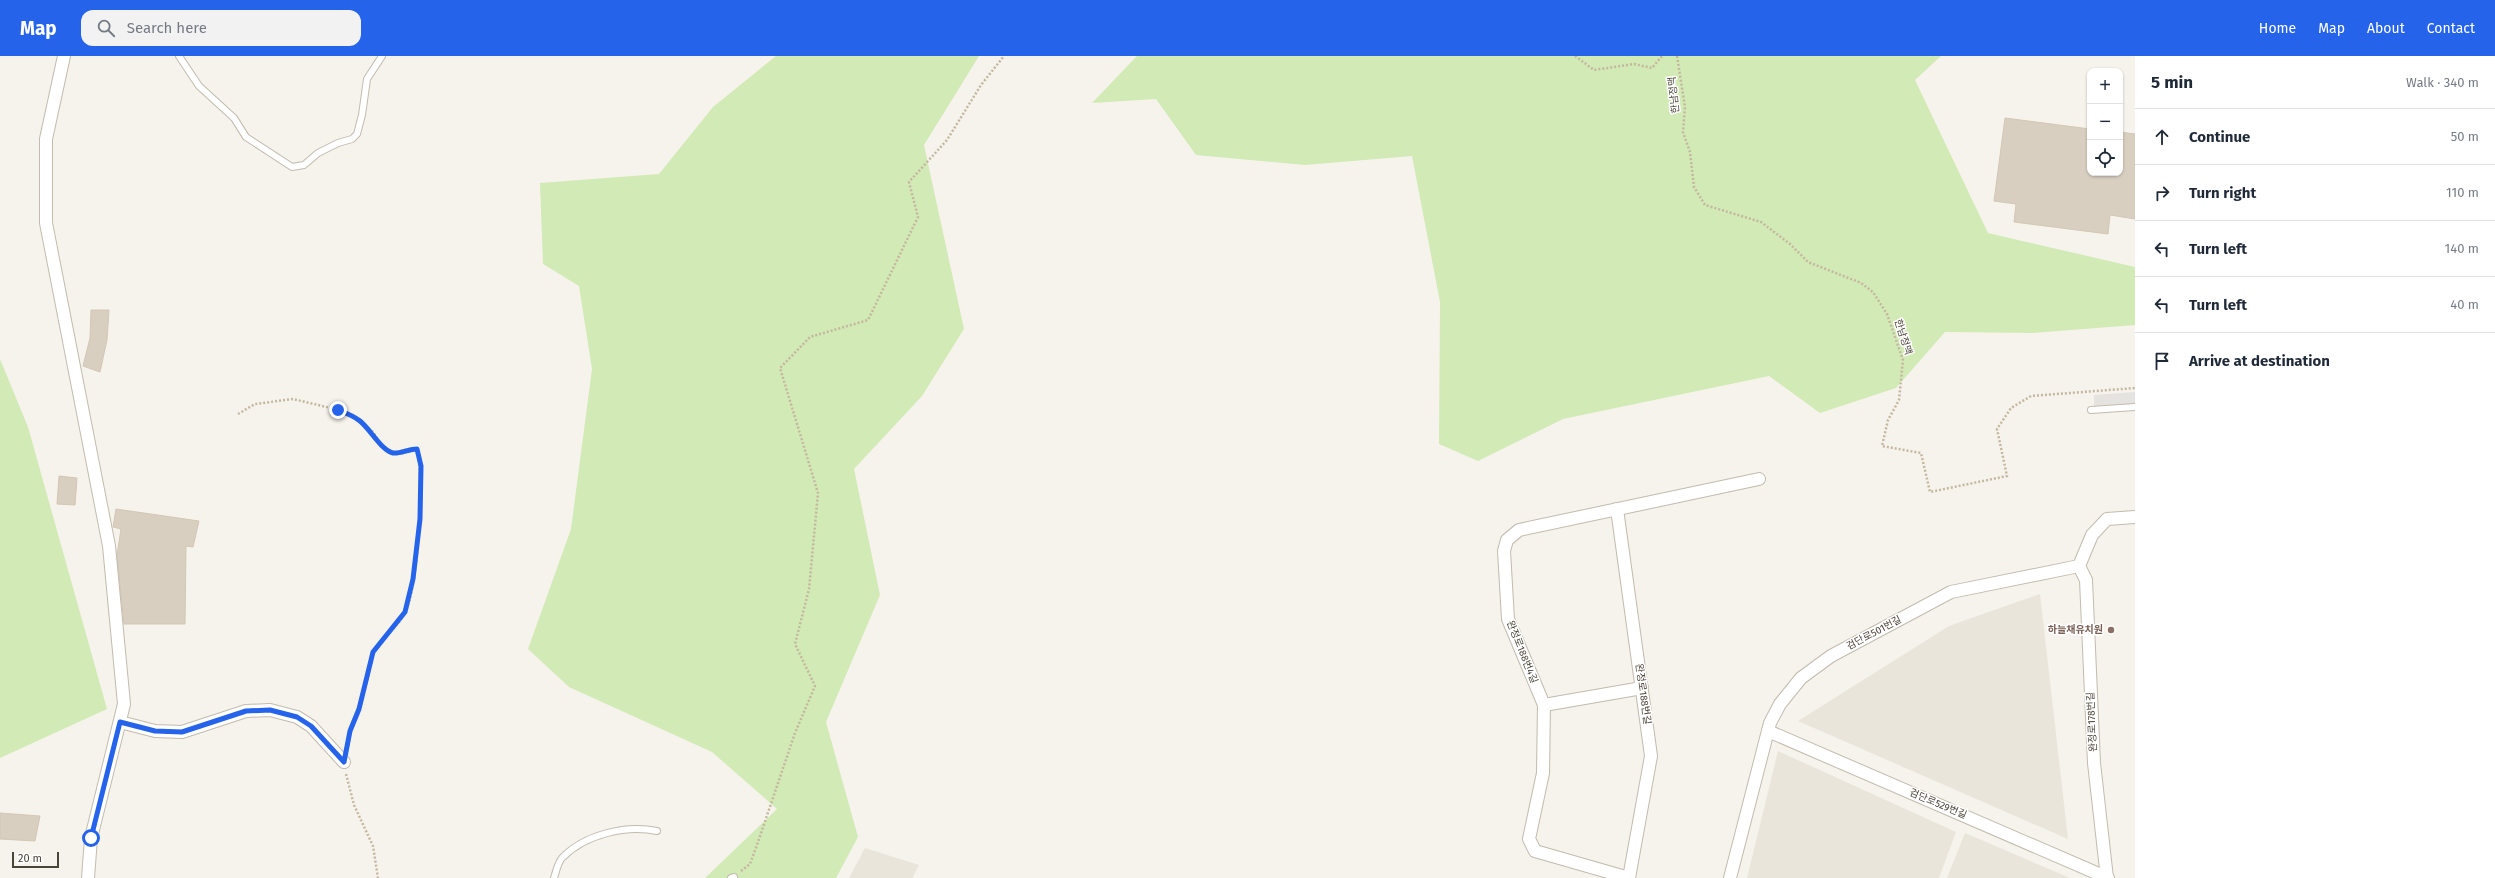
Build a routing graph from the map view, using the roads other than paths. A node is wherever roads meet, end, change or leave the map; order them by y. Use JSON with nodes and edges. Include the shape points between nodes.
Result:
{"nodes":[{"id":1,"x":64,"y":56,"type":"edge"},
{"id":2,"x":178,"y":56,"type":"edge"},
{"id":3,"x":382,"y":56,"type":"edge"},
{"id":4,"x":2135,"y":407,"type":"edge"},
{"id":5,"x":2092,"y":410,"type":"dead end"},
{"id":6,"x":1759,"y":479,"type":"dead end"},
{"id":7,"x":1617,"y":509,"type":"junction"},
{"id":8,"x":2135,"y":517,"type":"edge"},
{"id":9,"x":2079,"y":566,"type":"junction"},
{"id":10,"x":1642,"y":688,"type":"junction"},
{"id":11,"x":1544,"y":705,"type":"junction"},
{"id":12,"x":120,"y":722,"type":"junction"},
{"id":13,"x":1768,"y":731,"type":"junction"},
{"id":14,"x":344,"y":762,"type":"road end"},
{"id":15,"x":657,"y":831,"type":"dead end"},
{"id":16,"x":88,"y":878,"type":"edge"},
{"id":17,"x":554,"y":878,"type":"edge"},
{"id":18,"x":1629,"y":878,"type":"edge"},
{"id":19,"x":1730,"y":878,"type":"edge"},
{"id":20,"x":2108,"y":878,"type":"edge"}],
"edges":[{"from":1,"to":12,"type":"street","via":[[46,139],[46,222],[109,546],[124,704]]},
{"from":2,"to":3,"type":"lane","via":[[199,86],[234,118],[246,137],[292,167],[304,165],[318,153],[352,139],[357,134],[367,79]]},
{"from":4,"to":5,"type":"lane"},
{"from":6,"to":7,"type":"street","name":"완정로188번4길"},
{"from":7,"to":10,"type":"street","name":"완정로188번길"},
{"from":7,"to":11,"type":"street","name":"완정로188번4길","via":[[1519,530],[1507,540],[1504,551],[1508,620]]},
{"from":8,"to":9,"type":"street","via":[[2107,519],[2092,536]]},
{"from":9,"to":13,"type":"street","name":"검단로501번길","via":[[1951,592],[1831,656],[1800,678],[1780,704]]},
{"from":9,"to":20,"type":"street","name":"완정로178번길","via":[[2086,580],[2094,763]]},
{"from":10,"to":11,"type":"street"},
{"from":10,"to":18,"type":"street","name":"완정로188번길","via":[[1651,756]]},
{"from":11,"to":18,"type":"street","name":"완정로188번4길","via":[[1543,773],[1530,839],[1535,851]]},
{"from":12,"to":14,"type":"street","via":[[155,731],[182,732],[246,711],[270,710],[297,717],[311,726]]},
{"from":12,"to":16,"type":"street","via":[[91,838]]},
{"from":13,"to":19,"type":"street","name":"검단로501번길"},
{"from":13,"to":20,"type":"street","name":"검단로529번길"},
{"from":15,"to":17,"type":"lane","via":[[641,828],[619,830],[585,841],[561,858]]}]}
